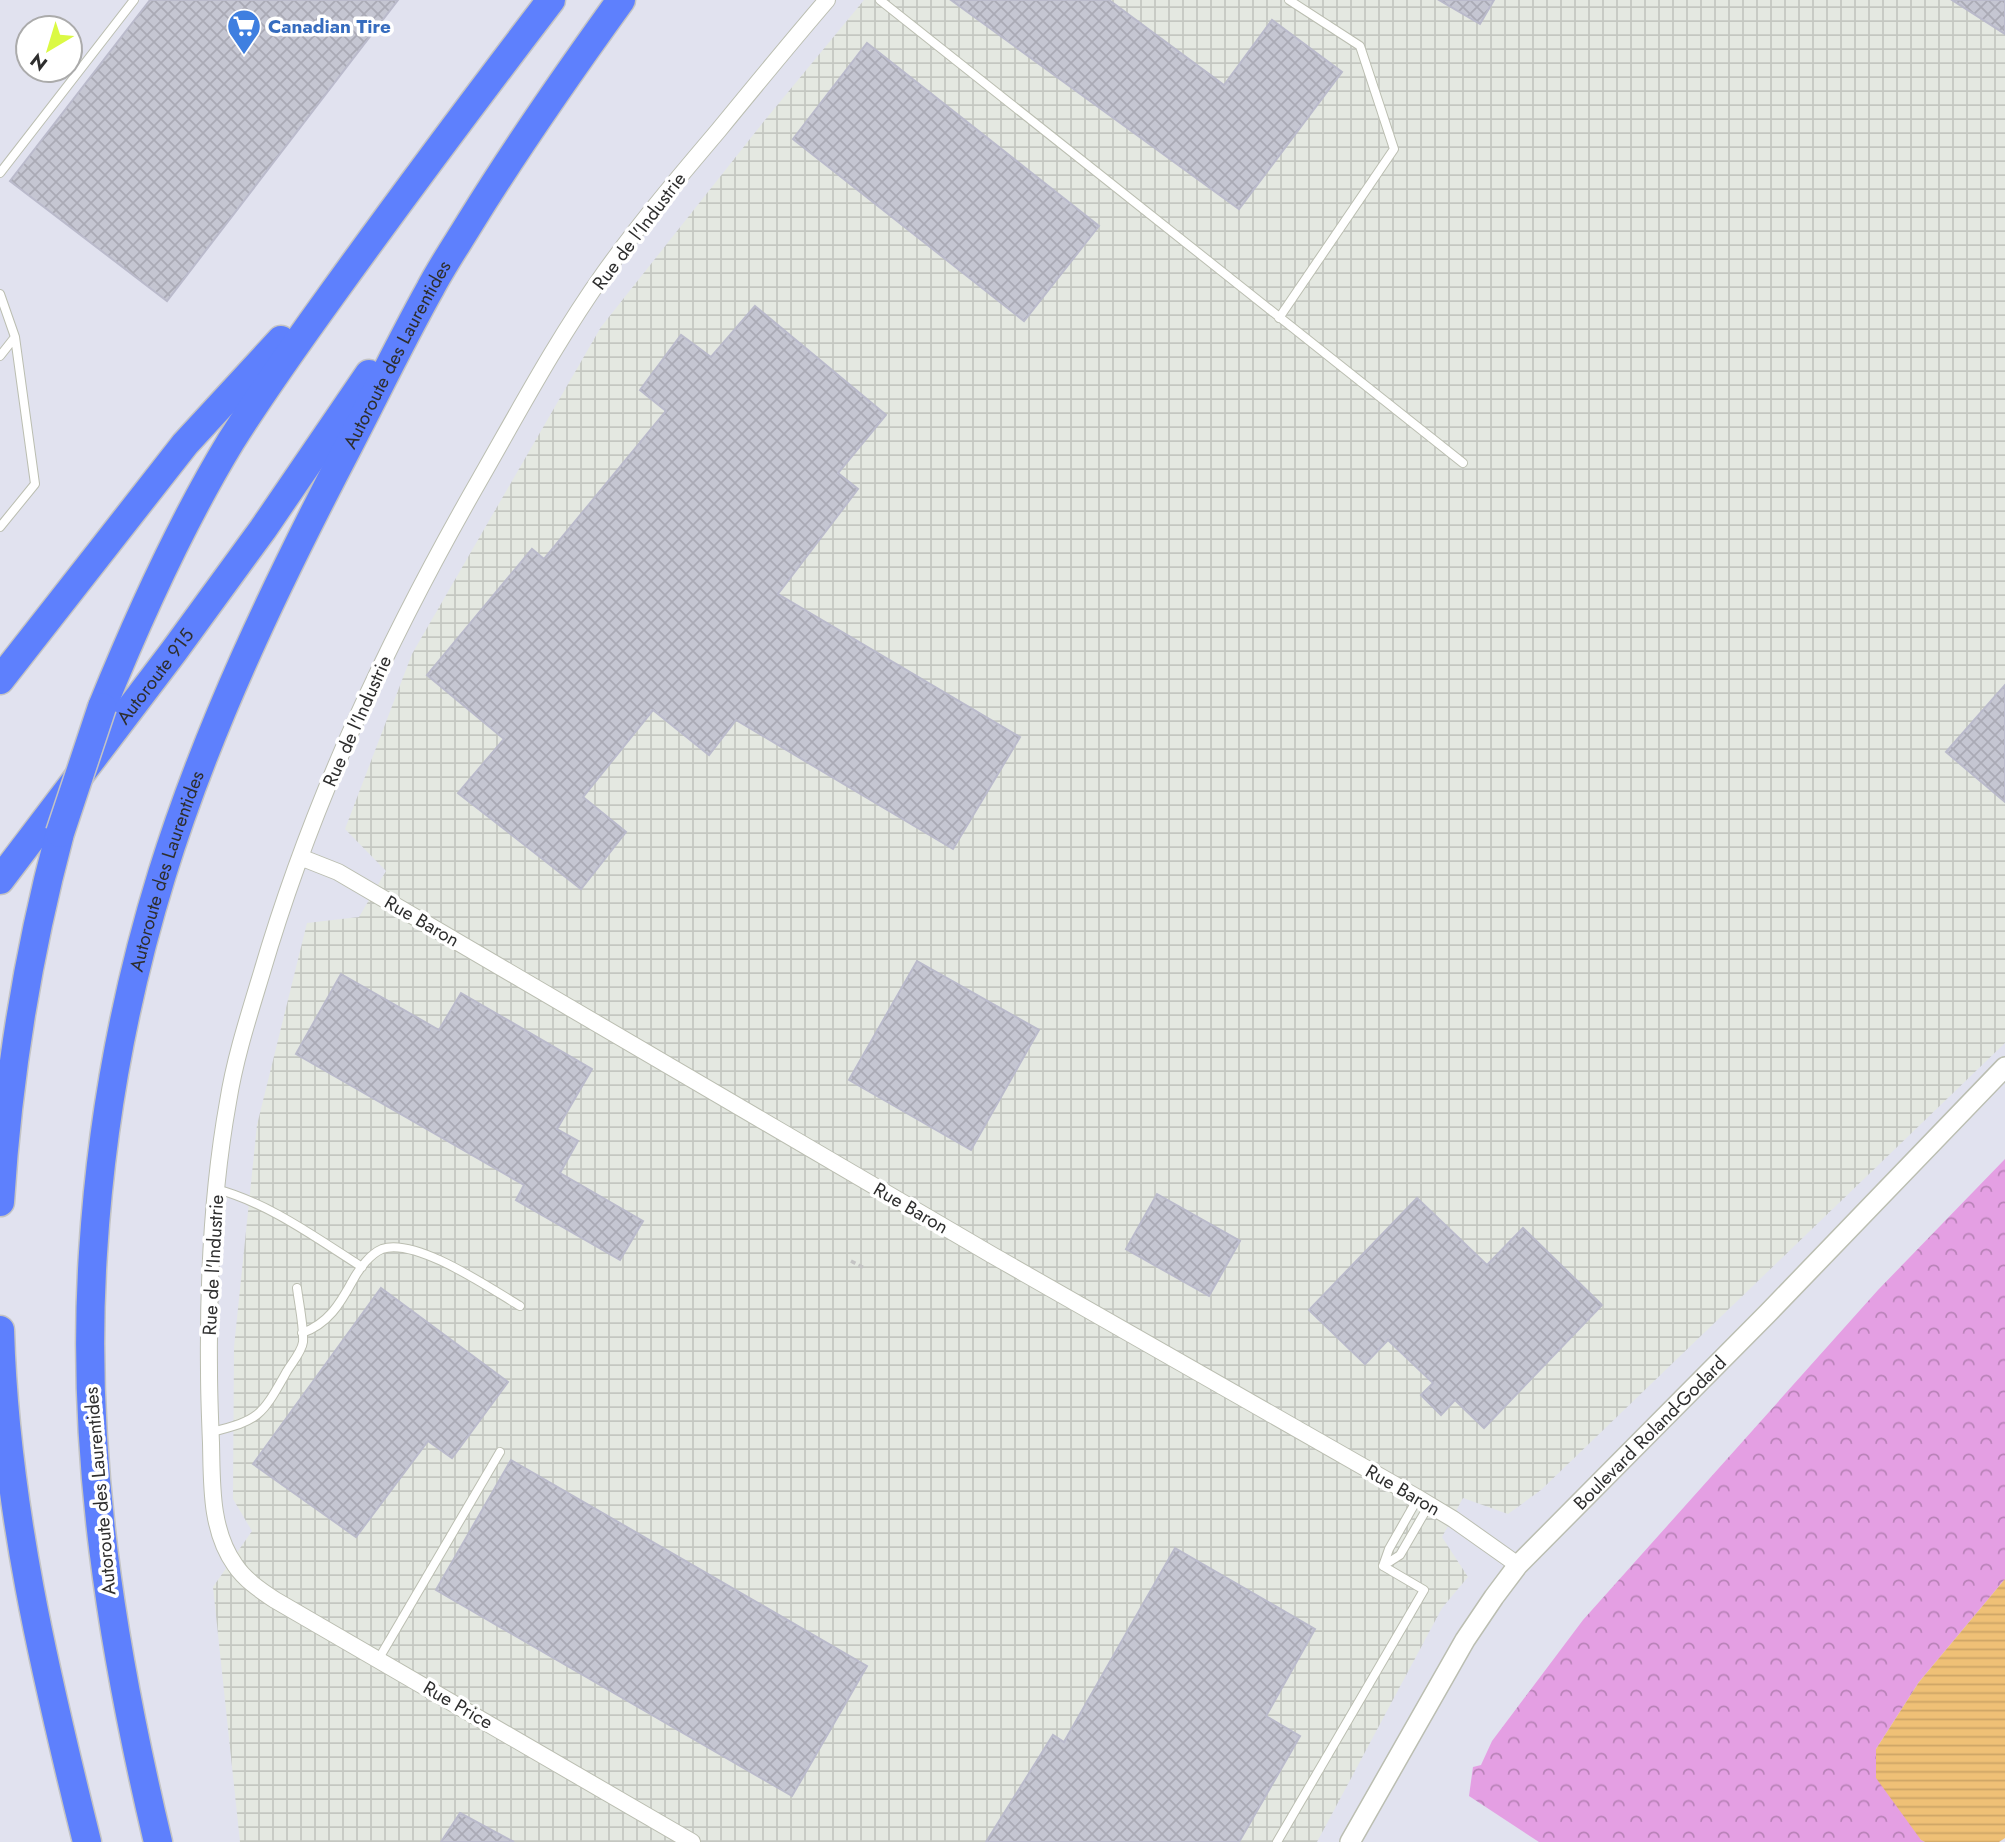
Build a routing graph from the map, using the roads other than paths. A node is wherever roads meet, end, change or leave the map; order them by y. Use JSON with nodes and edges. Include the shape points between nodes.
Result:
{"nodes":[{"id":1,"x":134,"y":0,"type":"edge"},
{"id":2,"x":551,"y":0,"type":"edge"},
{"id":3,"x":621,"y":0,"type":"edge"},
{"id":4,"x":827,"y":0,"type":"edge"},
{"id":5,"x":880,"y":0,"type":"edge"},
{"id":6,"x":1289,"y":0,"type":"edge"},
{"id":7,"x":0,"y":173,"type":"edge"},
{"id":8,"x":357,"y":258,"type":"junction"},
{"id":9,"x":431,"y":286,"type":"junction"},
{"id":10,"x":0,"y":294,"type":"edge"},
{"id":11,"x":1279,"y":318,"type":"junction"},
{"id":12,"x":15,"y":337,"type":"junction"},
{"id":13,"x":0,"y":356,"type":"edge"},
{"id":14,"x":1463,"y":463,"type":"dead end"},
{"id":15,"x":0,"y":527,"type":"edge"},
{"id":16,"x":0,"y":680,"type":"edge"},
{"id":17,"x":300,"y":857,"type":"junction"},
{"id":18,"x":0,"y":880,"type":"edge"},
{"id":19,"x":2005,"y":1068,"type":"edge"},
{"id":20,"x":216,"y":1189,"type":"junction"},
{"id":21,"x":0,"y":1202,"type":"edge"},
{"id":22,"x":362,"y":1267,"type":"junction"},
{"id":23,"x":297,"y":1288,"type":"dead end"},
{"id":24,"x":520,"y":1306,"type":"dead end"},
{"id":25,"x":0,"y":1330,"type":"edge"},
{"id":26,"x":302,"y":1333,"type":"junction"},
{"id":27,"x":211,"y":1432,"type":"junction"},
{"id":28,"x":500,"y":1452,"type":"dead end"},
{"id":29,"x":1424,"y":1501,"type":"junction"},
{"id":30,"x":231,"y":1560,"type":"joint"},
{"id":31,"x":1518,"y":1565,"type":"junction"},
{"id":32,"x":1383,"y":1566,"type":"junction"},
{"id":33,"x":378,"y":1660,"type":"junction"},
{"id":34,"x":87,"y":1842,"type":"edge"},
{"id":35,"x":158,"y":1842,"type":"edge"},
{"id":36,"x":692,"y":1842,"type":"edge"},
{"id":37,"x":1277,"y":1842,"type":"edge"},
{"id":38,"x":1350,"y":1842,"type":"edge"}],
"edges":[{"from":1,"to":7,"type":"lane"},
{"from":2,"to":8,"type":"highway"},
{"from":3,"to":9,"type":"highway","name":"Autoroute des Laurentides","via":[[547,103]]},
{"from":4,"to":17,"type":"street","name":"Rue de l'Industrie","via":[[641,223],[563,334],[377,672]]},
{"from":5,"to":11,"type":"lane"},
{"from":6,"to":11,"type":"lane","via":[[1360,46],[1394,149]]},
{"from":8,"to":16,"type":"highway","via":[[185,444]]},
{"from":8,"to":21,"type":"highway","bridge":true,"via":[[220,460],[156,583],[102,707],[60,833],[39,916],[21,1005]]},
{"from":9,"to":18,"type":"highway","name":"Autoroute 915","via":[[263,529]]},
{"from":9,"to":35,"type":"highway","name":"Autoroute des Laurentides","via":[[298,542],[204,754],[143,944],[109,1101],[92,1278],[94,1474],[117,1649]]},
{"from":10,"to":12,"type":"lane"},
{"from":11,"to":14,"type":"lane"},
{"from":12,"to":13,"type":"lane"},
{"from":12,"to":15,"type":"lane","via":[[35,484]]},
{"from":17,"to":20,"type":"street","name":"Rue de l'Industrie","via":[[241,1042]]},
{"from":17,"to":29,"type":"street","name":"Rue Baron","via":[[338,872],[992,1255]]},
{"from":19,"to":31,"type":"street","name":"Boulevard Roland-Godard"},
{"from":20,"to":22,"type":"lane","via":[[258,1203]]},
{"from":20,"to":27,"type":"street","name":"Rue de l'Industrie","via":[[209,1270]]},
{"from":22,"to":24,"type":"lane","via":[[385,1248],[429,1255]]},
{"from":22,"to":26,"type":"lane","via":[[325,1321]]},
{"from":23,"to":26,"type":"lane"},
{"from":25,"to":34,"type":"highway","via":[[8,1446],[23,1554]]},
{"from":26,"to":27,"type":"lane","via":[[303,1344],[264,1410],[243,1423]]},
{"from":27,"to":30,"type":"street","name":"Rue de l'Industrie","via":[[214,1504]]},
{"from":28,"to":33,"type":"lane"},
{"from":29,"to":31,"type":"street","name":"Rue Baron"},
{"from":29,"to":32,"type":"lane","via":[[1389,1549]]},
{"from":29,"to":32,"type":"lane","via":[[1399,1555]]},
{"from":30,"to":33,"type":"street","name":"Rue Price","via":[[275,1600]]},
{"from":31,"to":38,"type":"street","name":"Boulevard Roland-Godard","via":[[1465,1640]]},
{"from":32,"to":37,"type":"lane","via":[[1424,1590]]},
{"from":33,"to":36,"type":"street","name":"Rue Price"}]}
